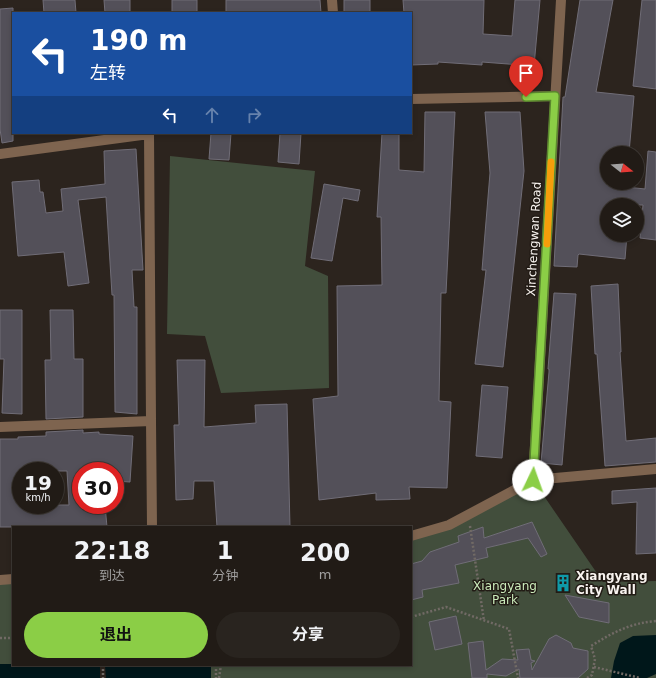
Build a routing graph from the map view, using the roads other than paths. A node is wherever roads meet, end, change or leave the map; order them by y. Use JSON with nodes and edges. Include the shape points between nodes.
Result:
{"nodes":[{"id":1,"x":332,"y":0,"type":"edge"},
{"id":2,"x":561,"y":0,"type":"edge"},
{"id":3,"x":333,"y":12,"type":"edge"},
{"id":4,"x":555,"y":96,"type":"junction"},
{"id":5,"x":412,"y":99,"type":"edge"},
{"id":6,"x":149,"y":134,"type":"edge"},
{"id":7,"x":0,"y":154,"type":"edge"},
{"id":8,"x":151,"y":422,"type":"junction"},
{"id":9,"x":0,"y":427,"type":"edge"},
{"id":10,"x":656,"y":469,"type":"edge"},
{"id":11,"x":533,"y":480,"type":"junction"},
{"id":12,"x":152,"y":526,"type":"edge"},
{"id":13,"x":412,"y":536,"type":"edge"},
{"id":14,"x":12,"y":579,"type":"edge"},
{"id":15,"x":0,"y":580,"type":"edge"}],
"edges":[{"from":1,"to":3,"type":"street"},
{"from":2,"to":4,"type":"street","name":"Xinchengwan Road"},
{"from":4,"to":5,"type":"street"},
{"from":4,"to":11,"type":"street","name":"Xinchengwan Road"},
{"from":6,"to":7,"type":"street"},
{"from":6,"to":8,"type":"street"},
{"from":8,"to":9,"type":"street"},
{"from":8,"to":12,"type":"street"},
{"from":10,"to":11,"type":"street"},
{"from":11,"to":13,"type":"street","via":[[449,525]]},
{"from":14,"to":15,"type":"street"}]}
